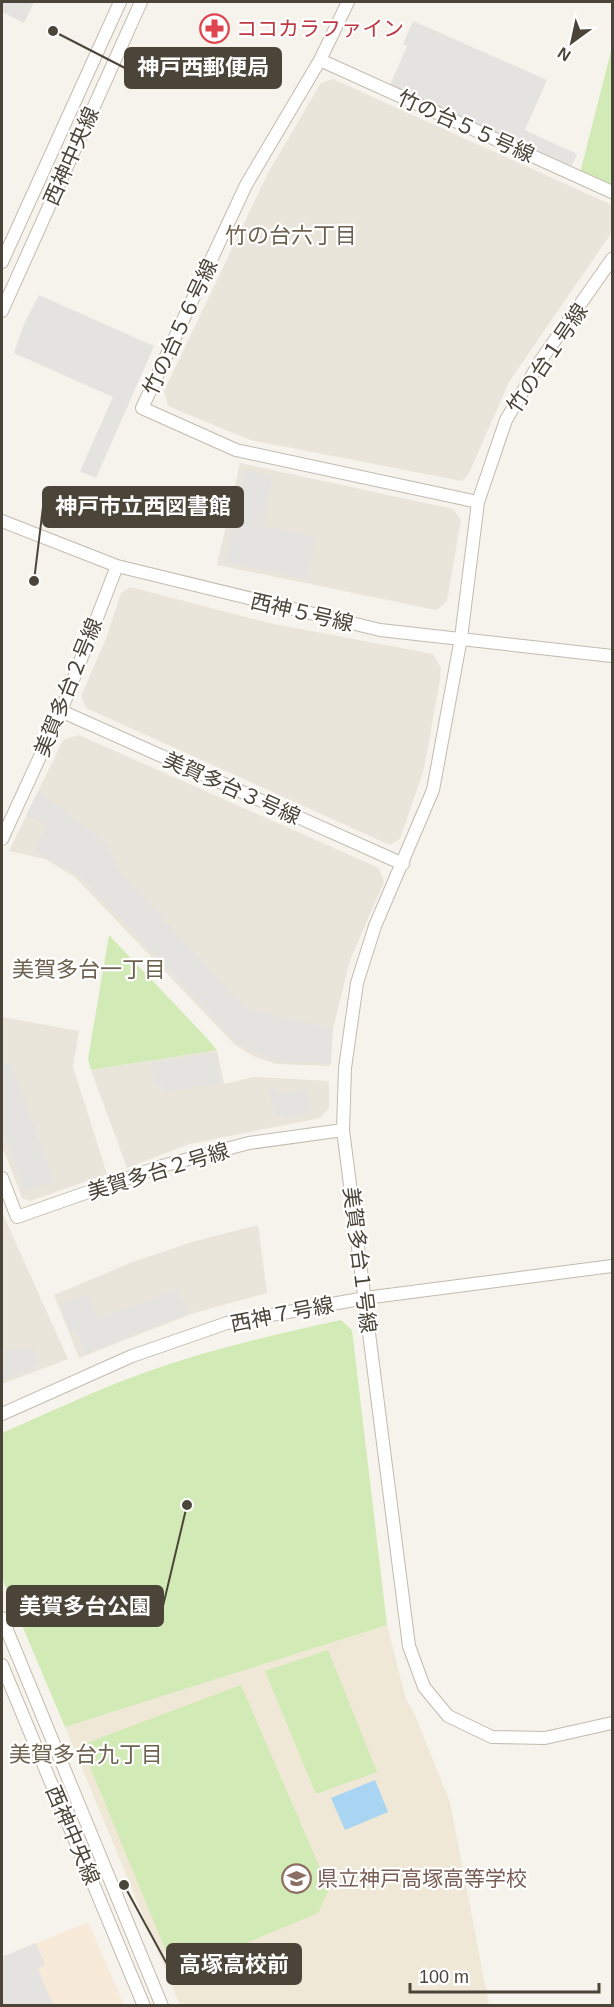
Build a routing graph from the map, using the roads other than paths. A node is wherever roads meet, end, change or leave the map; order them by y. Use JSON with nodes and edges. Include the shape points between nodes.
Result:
{"nodes":[{"id":1,"x":120,"y":2,"type":"edge"},
{"id":2,"x":141,"y":2,"type":"edge"},
{"id":3,"x":348,"y":2,"type":"edge"},
{"id":4,"x":320,"y":60,"type":"junction"},
{"id":5,"x":612,"y":192,"type":"edge"},
{"id":6,"x":612,"y":259,"type":"edge"},
{"id":7,"x":2,"y":262,"type":"edge"},
{"id":8,"x":2,"y":311,"type":"edge"},
{"id":9,"x":478,"y":502,"type":"junction"},
{"id":10,"x":2,"y":521,"type":"edge"},
{"id":11,"x":117,"y":566,"type":"junction"},
{"id":12,"x":461,"y":638,"type":"junction"},
{"id":13,"x":612,"y":656,"type":"edge"},
{"id":14,"x":61,"y":711,"type":"junction"},
{"id":15,"x":2,"y":839,"type":"edge"},
{"id":16,"x":403,"y":864,"type":"junction"},
{"id":17,"x":344,"y":1130,"type":"junction"},
{"id":18,"x":2,"y":1178,"type":"edge"},
{"id":19,"x":612,"y":1266,"type":"edge"},
{"id":20,"x":365,"y":1298,"type":"junction"},
{"id":21,"x":2,"y":1414,"type":"edge"},
{"id":22,"x":2,"y":1618,"type":"edge"},
{"id":23,"x":2,"y":1665,"type":"edge"},
{"id":24,"x":612,"y":1723,"type":"edge"},
{"id":25,"x":144,"y":2006,"type":"edge"},
{"id":26,"x":162,"y":2006,"type":"edge"}],
"edges":[{"from":1,"to":7,"type":"street","name":"西神中央線"},
{"from":2,"to":8,"type":"street","name":"西神中央線"},
{"from":3,"to":4,"type":"street","name":"竹の台５６号線"},
{"from":4,"to":5,"type":"street","name":"竹の台５５号線"},
{"from":4,"to":9,"type":"street","name":"竹の台５６号線","via":[[246,185],[142,408],[236,450]]},
{"from":6,"to":9,"type":"street","name":"竹の台１号線","via":[[541,360],[506,420]]},
{"from":9,"to":12,"type":"street","name":"竹の台１号線"},
{"from":10,"to":11,"type":"street","name":"西神５号線"},
{"from":11,"to":12,"type":"street","name":"西神５号線","via":[[380,630]]},
{"from":11,"to":14,"type":"street","name":"美賀多台２号線"},
{"from":12,"to":13,"type":"street","name":"西神５号線"},
{"from":12,"to":16,"type":"street","name":"美賀多台１号線","via":[[433,790]]},
{"from":14,"to":15,"type":"street","name":"美賀多台２号線"},
{"from":14,"to":16,"type":"street","name":"美賀多台３号線"},
{"from":16,"to":17,"type":"street","name":"美賀多台１号線","via":[[375,926],[357,983],[345,1068]]},
{"from":17,"to":18,"type":"street","name":"美賀多台２号線","via":[[249,1143],[162,1166],[17,1217]]},
{"from":17,"to":20,"type":"street","name":"美賀多台１号線"},
{"from":19,"to":20,"type":"street","name":"西神７号線"},
{"from":20,"to":21,"type":"street","name":"西神７号線","via":[[228,1323],[132,1356]]},
{"from":20,"to":24,"type":"street","name":"美賀多台１号線","via":[[409,1646],[424,1687],[448,1716],[492,1737],[545,1738]]},
{"from":22,"to":26,"type":"street","name":"西神中央線"},
{"from":23,"to":25,"type":"street","name":"西神中央線"}]}
